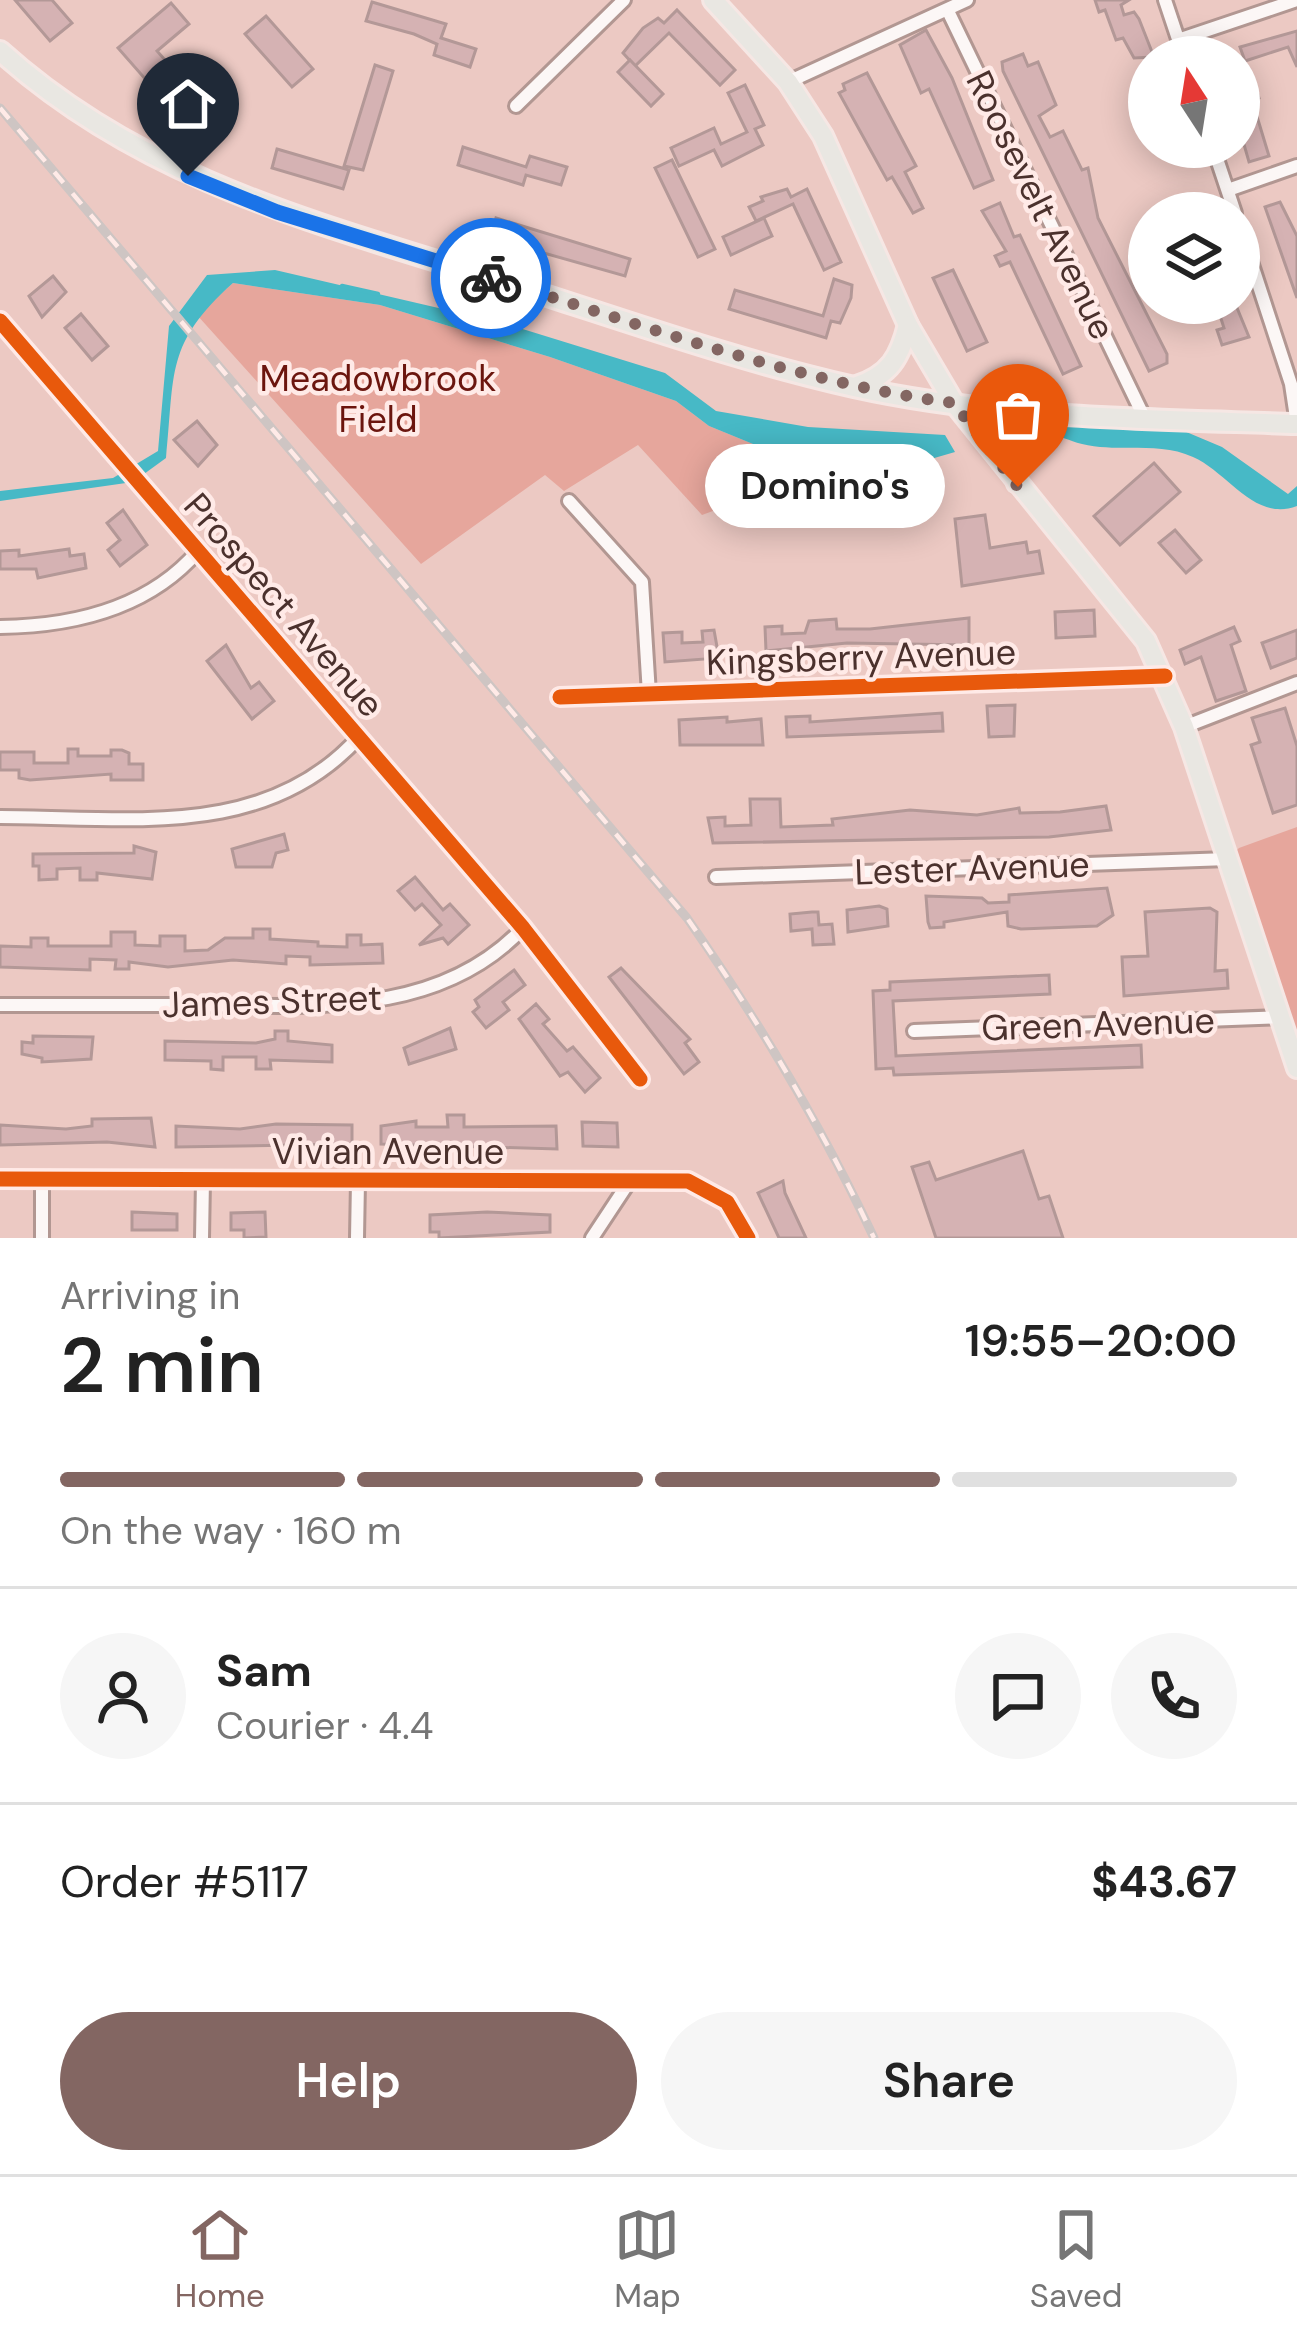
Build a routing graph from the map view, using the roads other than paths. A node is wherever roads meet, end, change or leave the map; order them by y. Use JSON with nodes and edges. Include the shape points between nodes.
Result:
{"nodes":[{"id":1,"x":624,"y":0,"type":"edge"},
{"id":2,"x":712,"y":0,"type":"edge"},
{"id":3,"x":967,"y":0,"type":"edge"},
{"id":4,"x":1165,"y":0,"type":"edge"},
{"id":5,"x":1297,"y":0,"type":"edge"},
{"id":6,"x":948,"y":11,"type":"junction"},
{"id":7,"x":1177,"y":36,"type":"edge"},
{"id":8,"x":1190,"y":36,"type":"edge"},
{"id":9,"x":0,"y":51,"type":"edge"},
{"id":10,"x":788,"y":82,"type":"junction"},
{"id":11,"x":516,"y":106,"type":"dead end"},
{"id":12,"x":1297,"y":166,"type":"edge"},
{"id":13,"x":1221,"y":168,"type":"edge"},
{"id":14,"x":1228,"y":190,"type":"joint"},
{"id":15,"x":1260,"y":288,"type":"edge"},
{"id":16,"x":0,"y":321,"type":"edge"},
{"id":17,"x":908,"y":325,"type":"junction"},
{"id":18,"x":7,"y":337,"type":"edge"},
{"id":19,"x":854,"y":387,"type":"junction"},
{"id":20,"x":954,"y":403,"type":"junction"},
{"id":21,"x":1033,"y":410,"type":"junction"},
{"id":22,"x":1145,"y":419,"type":"junction"},
{"id":23,"x":1297,"y":424,"type":"edge"},
{"id":24,"x":1018,"y":487,"type":"junction"},
{"id":25,"x":568,"y":501,"type":"dead end"},
{"id":26,"x":198,"y":551,"type":"junction"},
{"id":27,"x":0,"y":627,"type":"edge"},
{"id":28,"x":1165,"y":676,"type":"junction"},
{"id":29,"x":1297,"y":683,"type":"edge"},
{"id":30,"x":650,"y":694,"type":"junction"},
{"id":31,"x":560,"y":698,"type":"dead end"},
{"id":32,"x":1184,"y":727,"type":"junction"},
{"id":33,"x":359,"y":737,"type":"junction"},
{"id":34,"x":0,"y":817,"type":"edge"},
{"id":35,"x":1228,"y":859,"type":"junction"},
{"id":36,"x":716,"y":878,"type":"dead end"},
{"id":37,"x":523,"y":928,"type":"junction"},
{"id":38,"x":0,"y":1005,"type":"edge"},
{"id":39,"x":1282,"y":1017,"type":"junction"},
{"id":40,"x":914,"y":1031,"type":"dead end"},
{"id":41,"x":1297,"y":1068,"type":"edge"},
{"id":42,"x":640,"y":1079,"type":"dead end"},
{"id":43,"x":0,"y":1179,"type":"edge"},
{"id":44,"x":42,"y":1179,"type":"junction"},
{"id":45,"x":203,"y":1180,"type":"junction"},
{"id":46,"x":358,"y":1181,"type":"junction"},
{"id":47,"x":629,"y":1182,"type":"junction"},
{"id":48,"x":42,"y":1238,"type":"edge"},
{"id":49,"x":202,"y":1238,"type":"edge"},
{"id":50,"x":357,"y":1238,"type":"edge"},
{"id":51,"x":592,"y":1238,"type":"edge"},
{"id":52,"x":748,"y":1238,"type":"edge"}],
"edges":[{"from":1,"to":11,"type":"street"},
{"from":2,"to":10,"type":"main road"},
{"from":3,"to":6,"type":"street"},
{"from":4,"to":7,"type":"street"},
{"from":5,"to":8,"type":"street"},
{"from":6,"to":10,"type":"street"},
{"from":6,"to":22,"type":"street","name":"Roosevelt Avenue"},
{"from":9,"to":19,"type":"main road","via":[[92,122],[233,196]]},
{"from":10,"to":17,"type":"main road","via":[[842,173]]},
{"from":12,"to":14,"type":"street"},
{"from":13,"to":14,"type":"street"},
{"from":15,"to":23,"type":"street"},
{"from":16,"to":18,"type":"street","name":"Prospect Avenue"},
{"from":17,"to":19,"type":"main road","via":[[894,363]]},
{"from":17,"to":20,"type":"main road"},
{"from":18,"to":26,"type":"street","name":"Prospect Avenue"},
{"from":19,"to":20,"type":"main road"},
{"from":20,"to":21,"type":"main road"},
{"from":20,"to":24,"type":"main road"},
{"from":21,"to":22,"type":"main road"},
{"from":21,"to":24,"type":"main road","via":[[1014,428]]},
{"from":22,"to":23,"type":"main road"},
{"from":24,"to":28,"type":"main road","via":[[1128,614]]},
{"from":25,"to":30,"type":"street","via":[[642,581]]},
{"from":26,"to":27,"type":"street","via":[[169,580],[117,607]]},
{"from":26,"to":33,"type":"street","name":"Prospect Avenue"},
{"from":28,"to":30,"type":"street","name":"Kingsberry Avenue"},
{"from":28,"to":32,"type":"main road"},
{"from":29,"to":32,"type":"street"},
{"from":30,"to":31,"type":"street","name":"Kingsberry Avenue"},
{"from":32,"to":35,"type":"main road"},
{"from":33,"to":34,"type":"street","via":[[305,786],[250,806],[180,817]]},
{"from":33,"to":37,"type":"street","name":"Prospect Avenue"},
{"from":35,"to":36,"type":"street","name":"Lester Avenue"},
{"from":35,"to":39,"type":"main road"},
{"from":37,"to":38,"type":"street","name":"James Street","via":[[468,971],[368,1003]]},
{"from":37,"to":42,"type":"street","name":"Prospect Avenue"},
{"from":39,"to":40,"type":"street","name":"Green Avenue"},
{"from":39,"to":41,"type":"main road"},
{"from":43,"to":44,"type":"street","name":"Vivian Avenue"},
{"from":44,"to":45,"type":"street","name":"Vivian Avenue"},
{"from":44,"to":48,"type":"street"},
{"from":45,"to":46,"type":"street","name":"Vivian Avenue"},
{"from":45,"to":49,"type":"street"},
{"from":46,"to":47,"type":"street","name":"Vivian Avenue"},
{"from":46,"to":50,"type":"street"},
{"from":47,"to":51,"type":"street"},
{"from":47,"to":52,"type":"street","name":"Vivian Avenue","via":[[702,1185],[727,1202]]}]}
